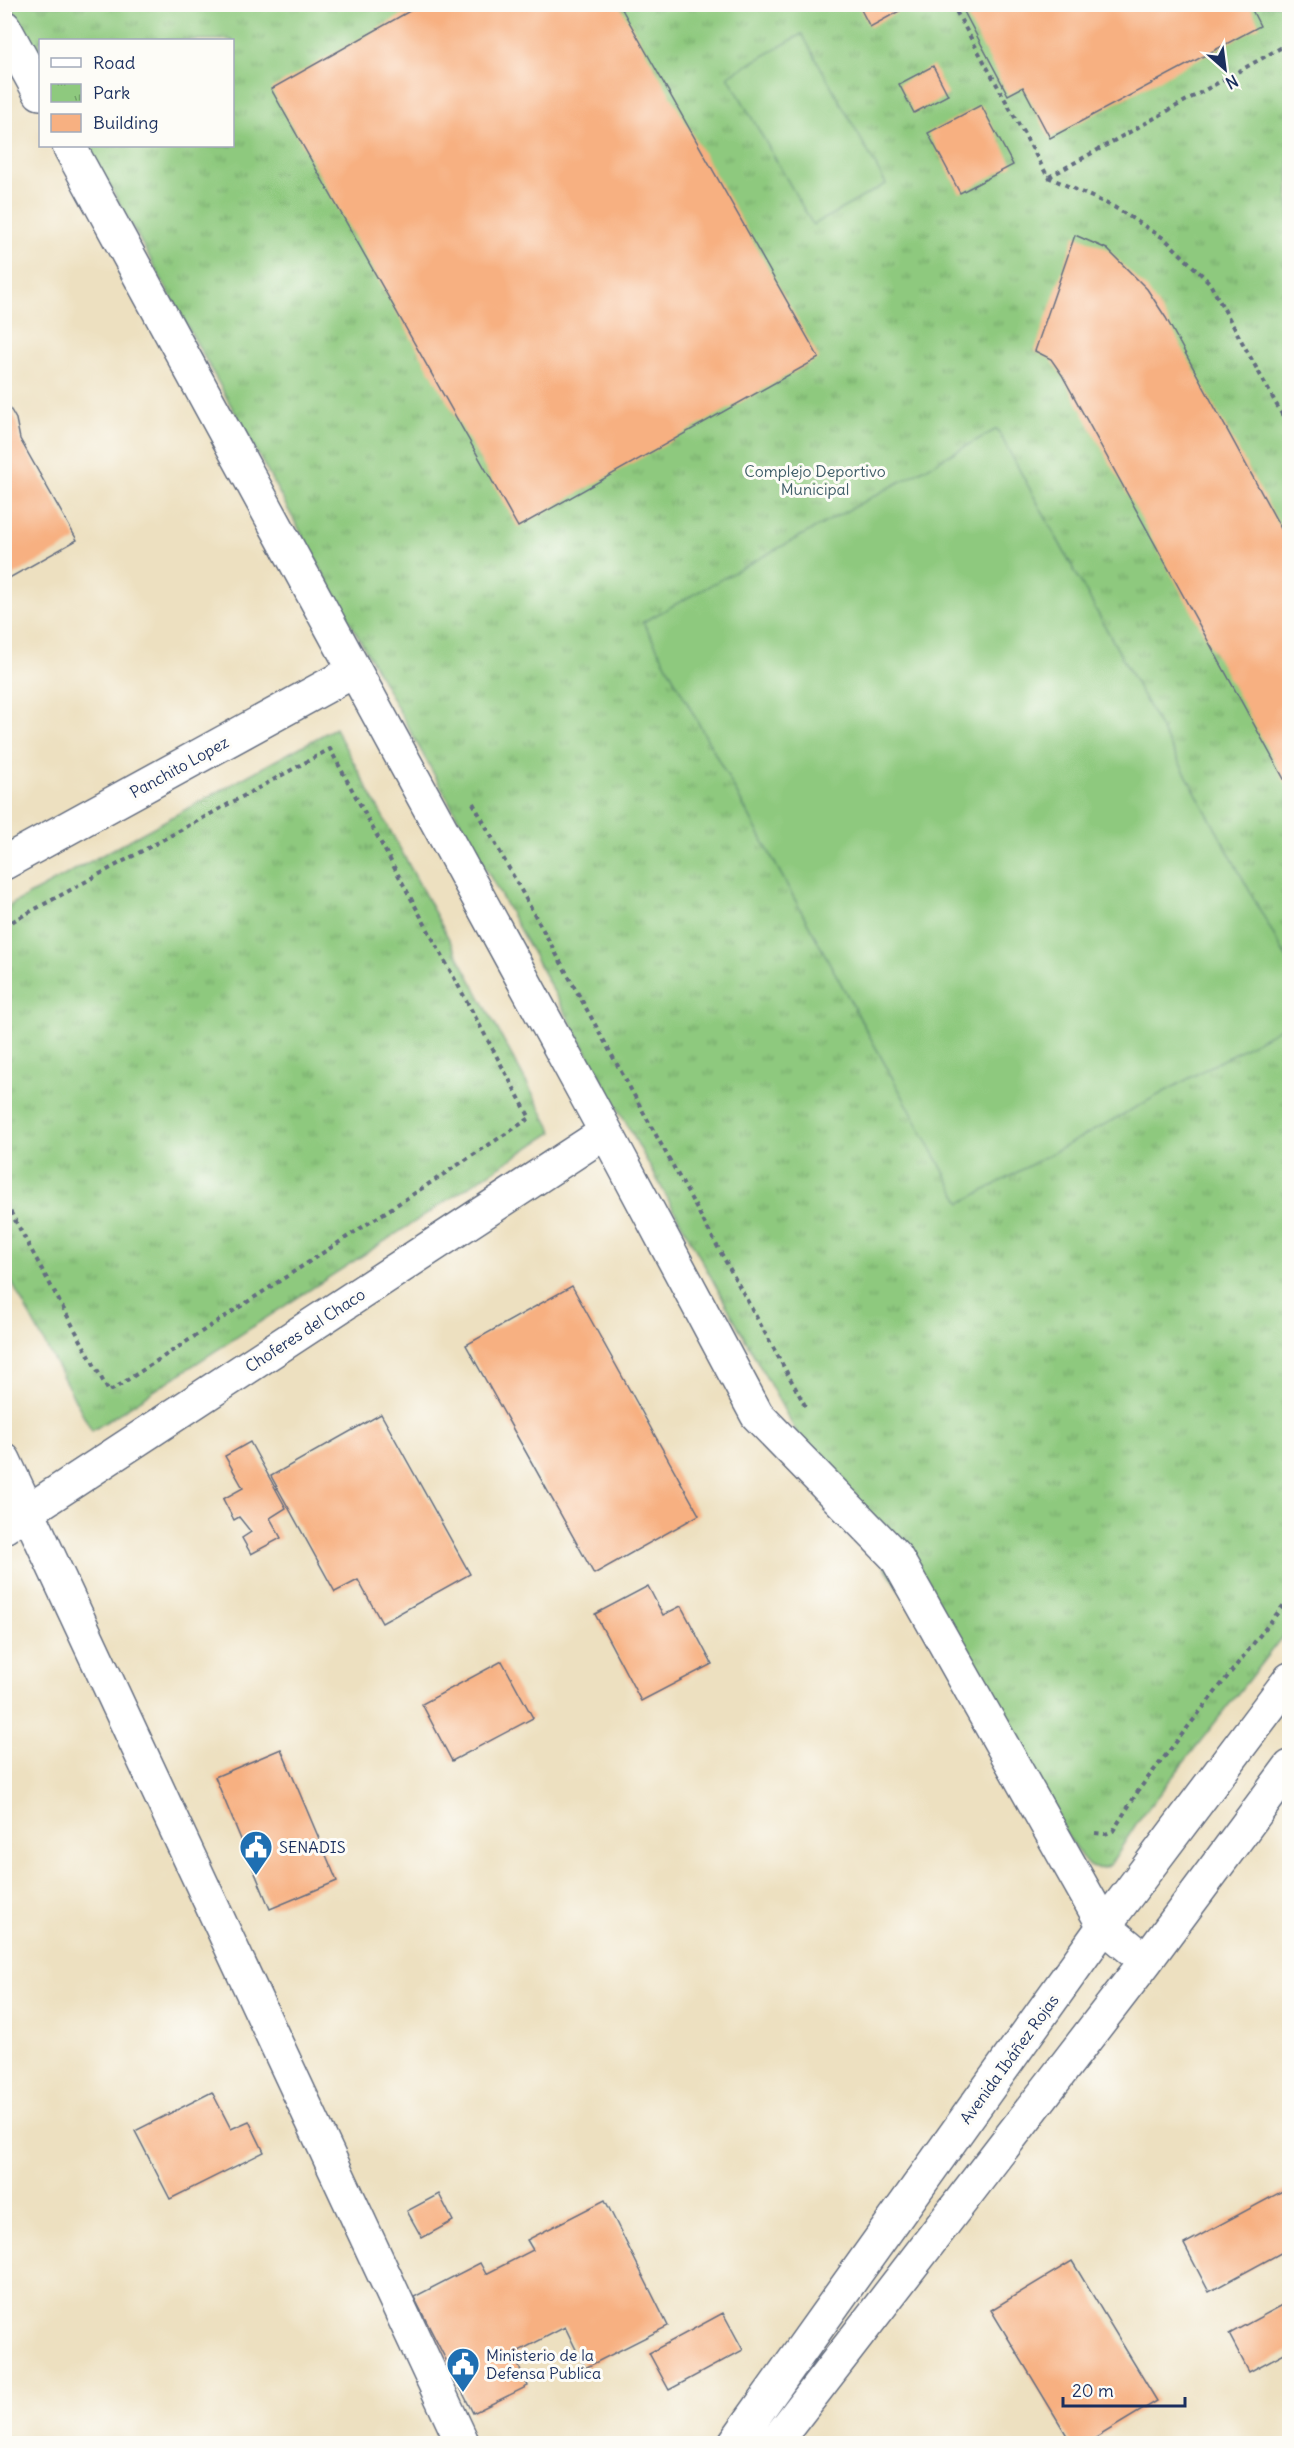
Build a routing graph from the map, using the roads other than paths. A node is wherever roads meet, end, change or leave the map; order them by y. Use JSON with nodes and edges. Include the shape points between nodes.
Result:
{"nodes":[{"id":1,"x":4,"y":27,"type":"edge"},
{"id":2,"x":39,"y":91,"type":"edge"},
{"id":3,"x":70,"y":147,"type":"edge"},
{"id":4,"x":354,"y":671,"type":"junction"},
{"id":5,"x":4,"y":863,"type":"edge"},
{"id":6,"x":606,"y":1132,"type":"junction"},
{"id":7,"x":4,"y":1460,"type":"edge"},
{"id":8,"x":17,"y":1519,"type":"edge"},
{"id":9,"x":1290,"y":1679,"type":"edge"},
{"id":10,"x":1290,"y":1767,"type":"edge"},
{"id":11,"x":1104,"y":1926,"type":"junction"},
{"id":12,"x":1146,"y":1961,"type":"junction"},
{"id":13,"x":463,"y":2444,"type":"edge"},
{"id":14,"x":734,"y":2444,"type":"edge"},
{"id":15,"x":774,"y":2444,"type":"edge"}],
"edges":[{"from":1,"to":2,"type":"street"},
{"from":3,"to":4,"type":"street"},
{"from":4,"to":5,"type":"street","name":"Panchito Lopez"},
{"from":4,"to":6,"type":"street"},
{"from":6,"to":8,"type":"street","name":"Choferes del Chaco"},
{"from":6,"to":11,"type":"street","via":[[757,1416],[896,1557]]},
{"from":7,"to":8,"type":"street"},
{"from":8,"to":13,"type":"street"},
{"from":9,"to":11,"type":"street","name":"Avenida Ibáñez Rojas"},
{"from":10,"to":12,"type":"street"},
{"from":11,"to":12,"type":"street"},
{"from":11,"to":14,"type":"street","name":"Avenida Ibáñez Rojas"},
{"from":12,"to":15,"type":"street"}]}
